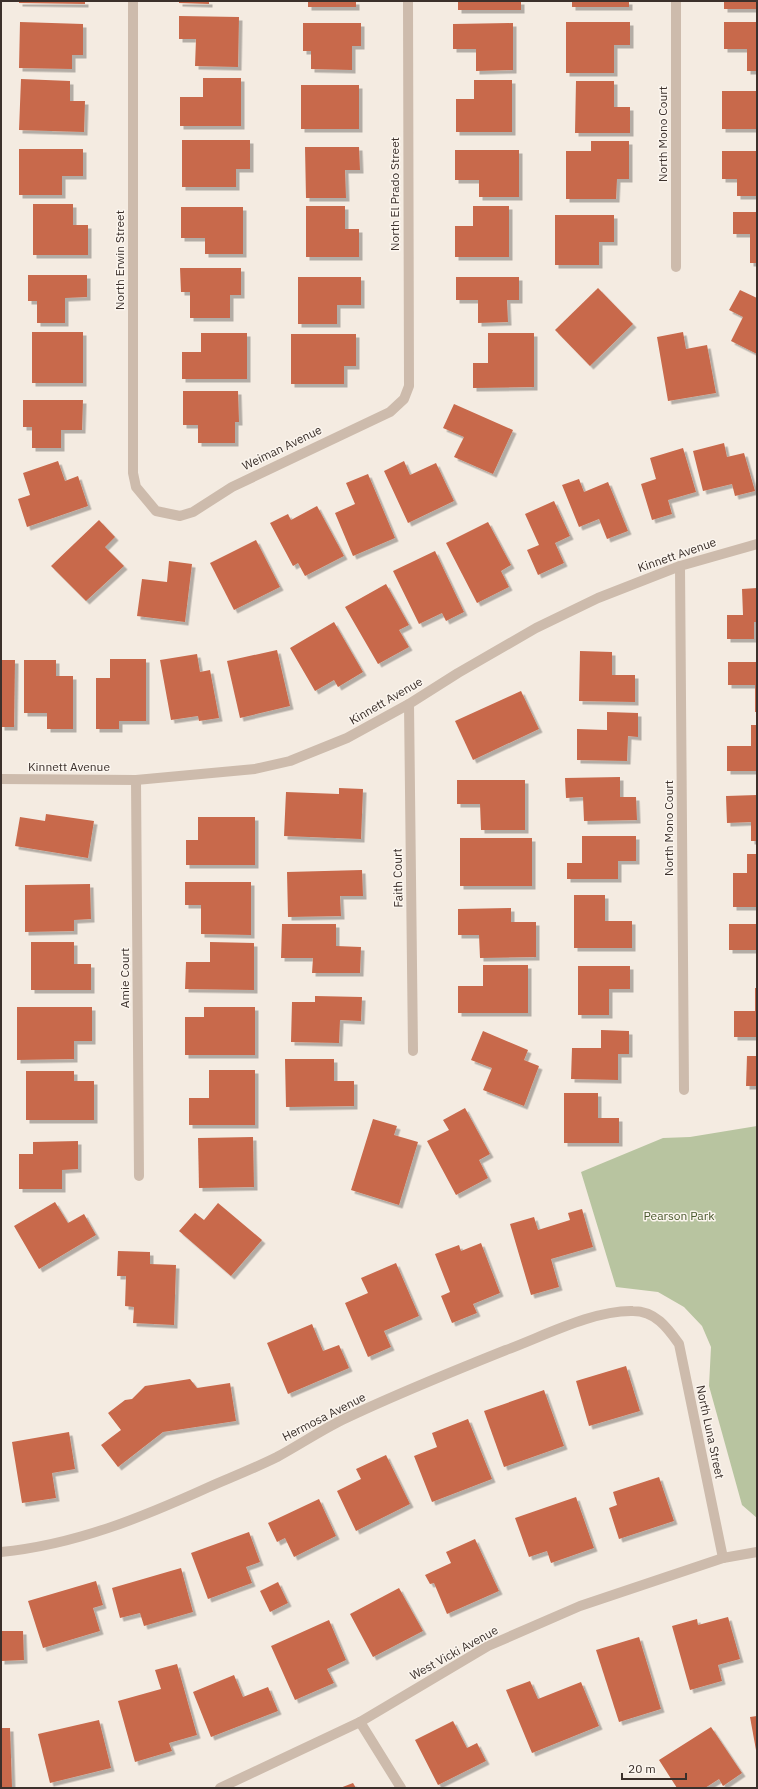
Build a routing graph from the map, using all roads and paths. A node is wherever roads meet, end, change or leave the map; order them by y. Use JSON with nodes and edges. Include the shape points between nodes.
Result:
{"nodes":[{"id":1,"x":133,"y":1,"type":"edge"},
{"id":2,"x":408,"y":1,"type":"edge"},
{"id":3,"x":676,"y":1,"type":"edge"},
{"id":4,"x":676,"y":267,"type":"dead end"},
{"id":5,"x":409,"y":386,"type":"joint"},
{"id":6,"x":156,"y":510,"type":"joint"},
{"id":7,"x":757,"y":544,"type":"edge"},
{"id":8,"x":680,"y":566,"type":"junction"},
{"id":9,"x":409,"y":704,"type":"junction"},
{"id":10,"x":1,"y":780,"type":"edge"},
{"id":11,"x":136,"y":780,"type":"junction"},
{"id":12,"x":413,"y":1051,"type":"dead end"},
{"id":13,"x":684,"y":1090,"type":"dead end"},
{"id":14,"x":139,"y":1176,"type":"dead end"},
{"id":15,"x":658,"y":1319,"type":"joint"},
{"id":16,"x":1,"y":1552,"type":"edge"},
{"id":17,"x":757,"y":1552,"type":"edge"},
{"id":18,"x":723,"y":1558,"type":"junction"},
{"id":19,"x":360,"y":1722,"type":"junction"},
{"id":20,"x":220,"y":1788,"type":"edge"},
{"id":21,"x":401,"y":1788,"type":"edge"}],
"edges":[{"from":1,"to":6,"type":"street","name":"North Erwin Street","via":[[133,473],[136,487]]},
{"from":2,"to":5,"type":"street","name":"North El Prado Street"},
{"from":3,"to":4,"type":"street","name":"North Mono Court"},
{"from":5,"to":6,"type":"street","name":"Weiman Avenue","via":[[404,399],[390,412],[232,487],[193,512],[180,516]]},
{"from":7,"to":8,"type":"street","name":"Kinnett Avenue"},
{"from":8,"to":9,"type":"street","name":"Kinnett Avenue","via":[[598,598],[536,628]]},
{"from":8,"to":13,"type":"street","name":"North Mono Court"},
{"from":9,"to":11,"type":"street","name":"Kinnett Avenue","via":[[347,738],[290,761],[255,769]]},
{"from":9,"to":12,"type":"street","name":"Faith Court"},
{"from":10,"to":11,"type":"street","name":"Kinnett Avenue"},
{"from":11,"to":14,"type":"street","name":"Amie Court"},
{"from":15,"to":16,"type":"street","name":"Hermosa Avenue","via":[[646,1312],[600,1314],[440,1376],[341,1421],[275,1458],[151,1514],[101,1532],[26,1550]]},
{"from":15,"to":18,"type":"street","name":"North Luna Street","via":[[679,1344]]},
{"from":17,"to":18,"type":"street","name":"West Vicki Avenue"},
{"from":18,"to":19,"type":"street","name":"West Vicki Avenue","via":[[580,1606],[488,1646]]},
{"from":19,"to":20,"type":"street","name":"West Vicki Avenue"},
{"from":19,"to":21,"type":"street"}]}
